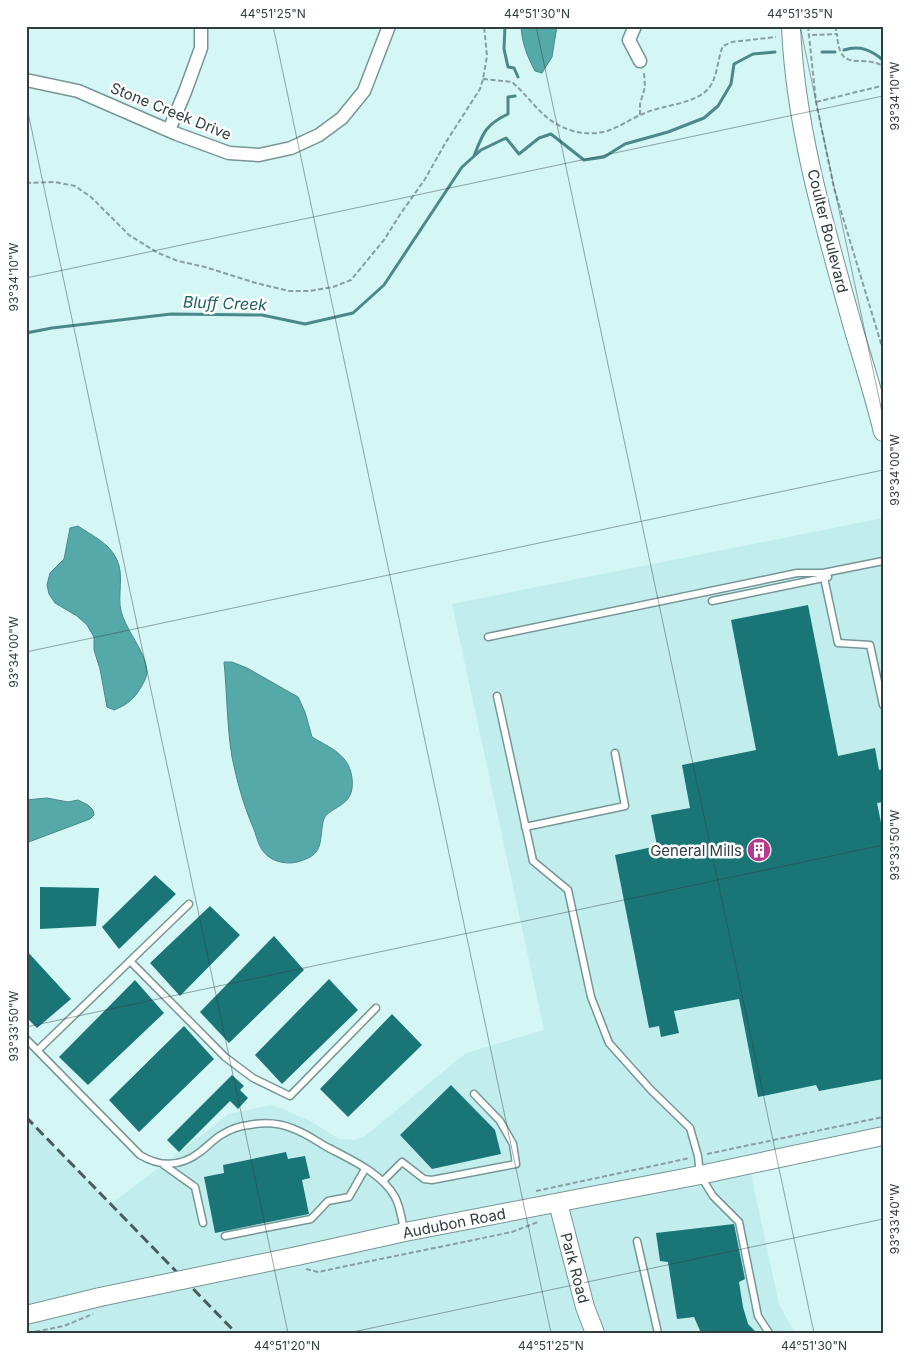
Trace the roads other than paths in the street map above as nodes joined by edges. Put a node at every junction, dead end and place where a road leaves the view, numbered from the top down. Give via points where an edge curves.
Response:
1 (202, 26) edge
2 (390, 26) edge
3 (635, 26) edge
4 (791, 26) edge
5 (640, 61) road end
6 (26, 80) edge
7 (169, 130) junction
8 (883, 432) edge
9 (883, 561) edge
10 (883, 566) edge
11 (824, 575) junction
12 (712, 601) dead end
13 (488, 637) dead end
14 (497, 696) dead end
15 (883, 705) edge
16 (615, 753) dead end
17 (525, 827) junction
18 (189, 904) dead end
19 (130, 961) junction
20 (376, 1008) dead end
21 (26, 1039) edge
22 (38, 1050) junction
23 (474, 1094) dead end
24 (883, 1136) edge
25 (163, 1164) junction
26 (365, 1169) junction
27 (700, 1175) junction
28 (382, 1181) junction
29 (558, 1203) junction
30 (203, 1223) dead end
31 (405, 1232) junction
32 (225, 1236) dead end
33 (637, 1242) dead end
34 (26, 1315) edge
35 (596, 1333) edge
36 (658, 1333) edge
37 (769, 1333) edge

1 - 7 street via 201,48
2 - 7 street, Stone Creek Drive via 364,91 342,118 319,135 291,148 259,154 229,153
3 - 5 street via 629,40
4 - 8 street, Coulter Boulevard via 800,114 827,236
6 - 7 street, Stone Creek Drive via 78,91
9 - 11 lane
10 - 11 lane
11 - 12 lane
11 - 13 lane via 796,573
11 - 15 lane via 838,643 870,645
14 - 17 lane
16 - 17 lane via 625,806
17 - 27 lane via 533,861 568,890 591,997 610,1043 690,1128
18 - 19 lane
19 - 20 lane via 225,1057 253,1078 290,1096
19 - 22 lane
21 - 22 lane
22 - 25 lane via 140,1156
23 - 28 lane via 500,1121 513,1144 516,1164 432,1180 424,1179 402,1162
24 - 27 street, Audubon Road
25 - 26 lane via 186,1161 233,1129 264,1123 296,1129
25 - 30 lane via 195,1187
26 - 28 lane
26 - 32 lane via 349,1197 328,1201 311,1219
27 - 29 street, Audubon Road
27 - 37 lane via 713,1196 739,1222 758,1316
28 - 31 lane via 396,1198
29 - 31 street, Audubon Road
29 - 35 street, Park Road via 585,1307
31 - 34 street, Audubon Road, bridge
33 - 36 lane

